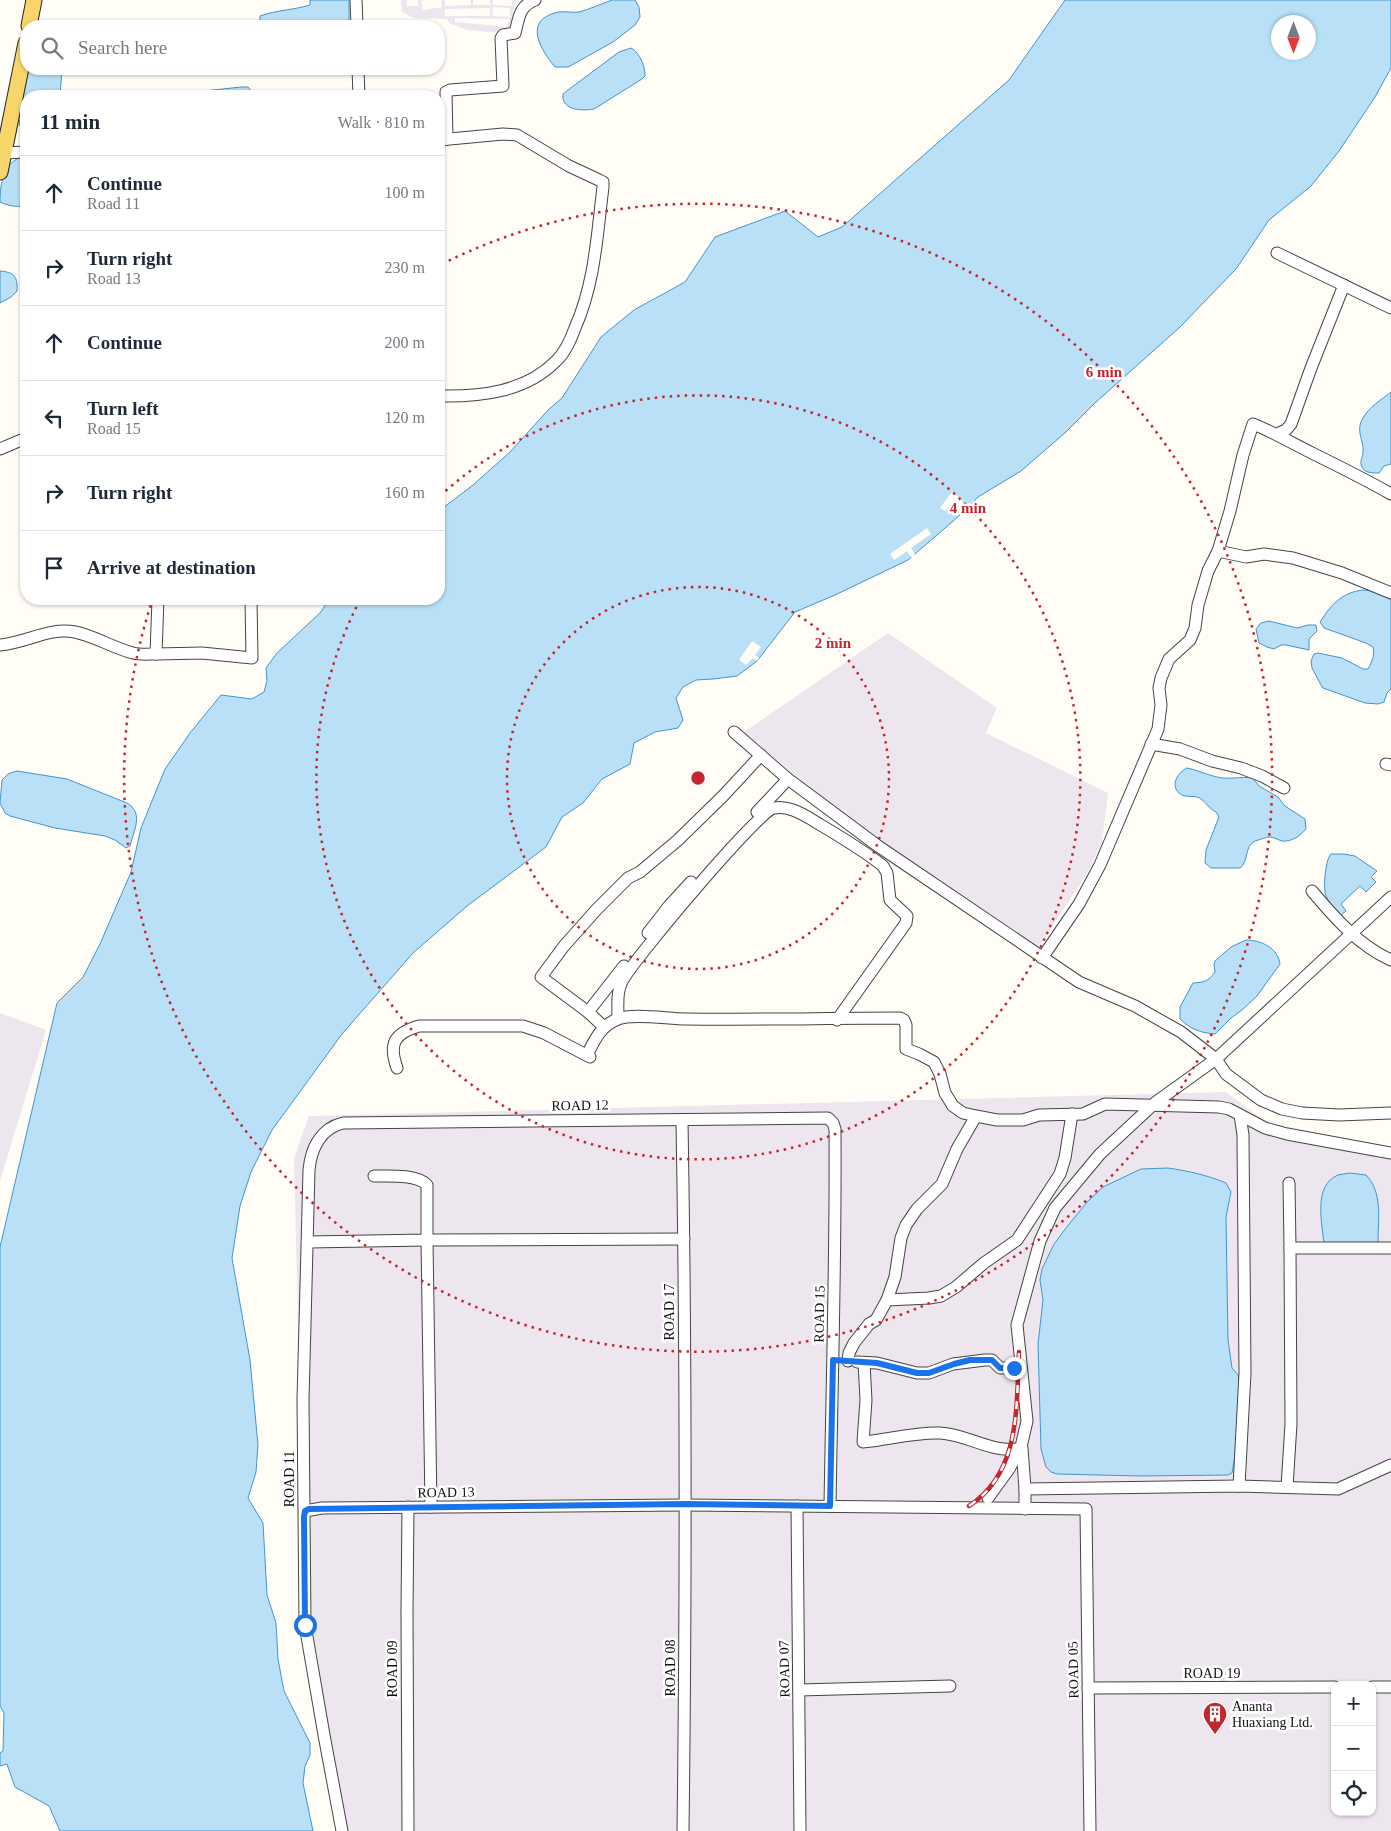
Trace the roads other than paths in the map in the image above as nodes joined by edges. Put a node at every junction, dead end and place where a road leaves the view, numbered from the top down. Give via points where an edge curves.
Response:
1 (34, 0) edge
2 (356, 0) edge
3 (535, 0) edge
4 (30, 20) edge
5 (357, 20) edge
6 (20, 73) edge
7 (358, 75) edge
8 (359, 90) edge
9 (445, 108) edge
10 (445, 139) edge
11 (20, 152) edge
12 (4, 153) junction
13 (0, 172) edge
14 (1277, 253) dead end
15 (1344, 285) junction
16 (1391, 308) edge
17 (445, 396) edge
18 (1277, 434) junction
19 (20, 441) edge
20 (0, 449) edge
21 (1391, 494) edge
22 (1218, 551) junction
23 (1391, 593) edge
24 (158, 605) edge
25 (251, 605) edge
26 (0, 645) edge
27 (156, 654) junction
28 (734, 732) dead end
29 (1151, 744) junction
30 (761, 755) junction
31 (788, 778) junction
32 (1284, 788) dead end
33 (1312, 891) dead end
34 (1391, 897) edge
35 (1352, 933) junction
36 (1042, 958) junction
37 (1391, 960) edge
38 (588, 1012) junction
39 (618, 1018) junction
40 (837, 1020) junction
41 (604, 1027) junction
42 (1216, 1059) junction
43 (396, 1068) dead end
44 (1153, 1104) junction
45 (1391, 1113) edge
46 (1072, 1114) junction
47 (1240, 1115) junction
48 (976, 1116) junction
49 (682, 1120) junction
50 (833, 1123) joint
51 (327, 1129) joint
52 (1391, 1153) edge
53 (374, 1176) dead end
54 (1289, 1183) dead end
55 (684, 1239) junction
56 (427, 1240) junction
57 (308, 1242) junction
58 (1290, 1248) junction
59 (1391, 1248) edge
60 (887, 1300) junction
61 (833, 1360) junction
62 (848, 1361) junction
63 (864, 1362) junction
64 (1014, 1368) dead end
65 (1391, 1464) edge
66 (1239, 1486) junction
67 (1287, 1487) junction
68 (1024, 1490) junction
69 (988, 1498) dead end
70 (685, 1504) junction
71 (797, 1506) junction
72 (830, 1506) junction
73 (408, 1507) junction
74 (431, 1507) junction
75 (1025, 1509) junction
76 (1086, 1509) joint
77 (305, 1511) junction
78 (950, 1686) dead end
79 (1331, 1687) edge
80 (1376, 1687) edge
81 (1391, 1687) edge
82 (1088, 1688) junction
83 (799, 1690) junction
84 (342, 1831) edge
85 (408, 1831) edge
86 (683, 1831) edge
87 (800, 1831) edge
88 (1090, 1831) edge

1 - 4 main road
2 - 5 street
3 - 9 street via 522,10 515,33 500,38 503,86 450,90 446,92
6 - 12 main road
7 - 8 street
10 - 17 street via 517,135 603,182 603,187 591,280 581,315 558,360 543,372 510,388 473,395
11 - 12 street
12 - 13 main road
14 - 15 street
15 - 16 street
15 - 18 street via 1291,424
18 - 21 street
18 - 22 street via 1253,424
19 - 20 street
22 - 23 street via 1246,557 1264,554 1293,558
22 - 29 street via 1208,571 1198,606 1196,628 1190,640 1169,659 1161,678 1160,719
24 - 27 street
25 - 27 street via 252,658 202,653
26 - 27 street via 30,640 41,634 74,632 135,654
28 - 30 street
29 - 32 street via 1180,749 1241,768
29 - 36 street via 1100,865 1079,904
30 - 31 street
30 - 38 street via 678,840 628,878 604,902 541,977
31 - 36 street via 878,846
31 - 38 street via 669,906
33 - 35 street
34 - 35 street
35 - 37 street
35 - 42 street
36 - 42 street via 1079,982 1181,1032
38 - 41 street
39 - 40 street
39 - 40 street via 619,988 623,978 761,816 771,808 781,808 800,813 883,866 887,873 890,900 907,916 906,923
39 - 41 street
40 - 48 street via 904,1020 906,1050 934,1062 952,1106
41 - 43 street via 589,1056 523,1026 419,1026 406,1030 393,1044
42 - 44 street
42 - 45 street via 1226,1074 1241,1087 1282,1109 1320,1114
44 - 46 street via 1105,1104 1090,1112
44 - 47 street via 1229,1108
44 - 69 street via 1100,1154 1064,1196 1040,1241 1018,1325 1027,1421 1021,1447 1010,1470
46 - 48 street via 1014,1120
46 - 60 street via 1060,1174 1017,1240 949,1292 930,1298
47 - 52 street via 1265,1128 1287,1134
47 - 66 street via 1243,1140 1245,1373
48 - 60 street via 942,1184 906,1225
49 - 50 street, ROAD 12 via 828,1118
49 - 51 street, ROAD 12 via 343,1123
49 - 55 street, ROAD 17
50 - 61 street, ROAD 15 via 836,1248
51 - 57 street, ROAD 11 via 310,1158
53 - 56 street via 408,1177 426,1185
54 - 58 street
55 - 56 street
55 - 70 street, ROAD 17
56 - 57 street
56 - 74 street
57 - 77 street, ROAD 11 via 304,1342
58 - 59 street
58 - 67 street via 1291,1424
60 - 62 street via 876,1320 854,1343
61 - 62 street
61 - 72 street, ROAD 15
62 - 63 street
63 - 64 street via 917,1373 929,1373 970,1360 992,1360 1000,1368
63 - 68 street via 863,1442 910,1434 942,1433 1010,1451 1022,1448
65 - 67 street via 1338,1489
66 - 67 street
66 - 68 street
68 - 75 street
70 - 71 street, ROAD 13
70 - 74 street, ROAD 13
70 - 86 street, ROAD 08
71 - 72 street, ROAD 13
71 - 83 street, ROAD 07
72 - 75 street, ROAD 13
73 - 74 street, ROAD 13
73 - 77 street, ROAD 13
73 - 85 street, ROAD 09
75 - 76 street, ROAD 13
76 - 82 street, ROAD 05
77 - 84 street, ROAD 11 via 305,1625
78 - 83 street
79 - 82 street, ROAD 19
80 - 81 street
82 - 88 street, ROAD 05
83 - 87 street, ROAD 07

